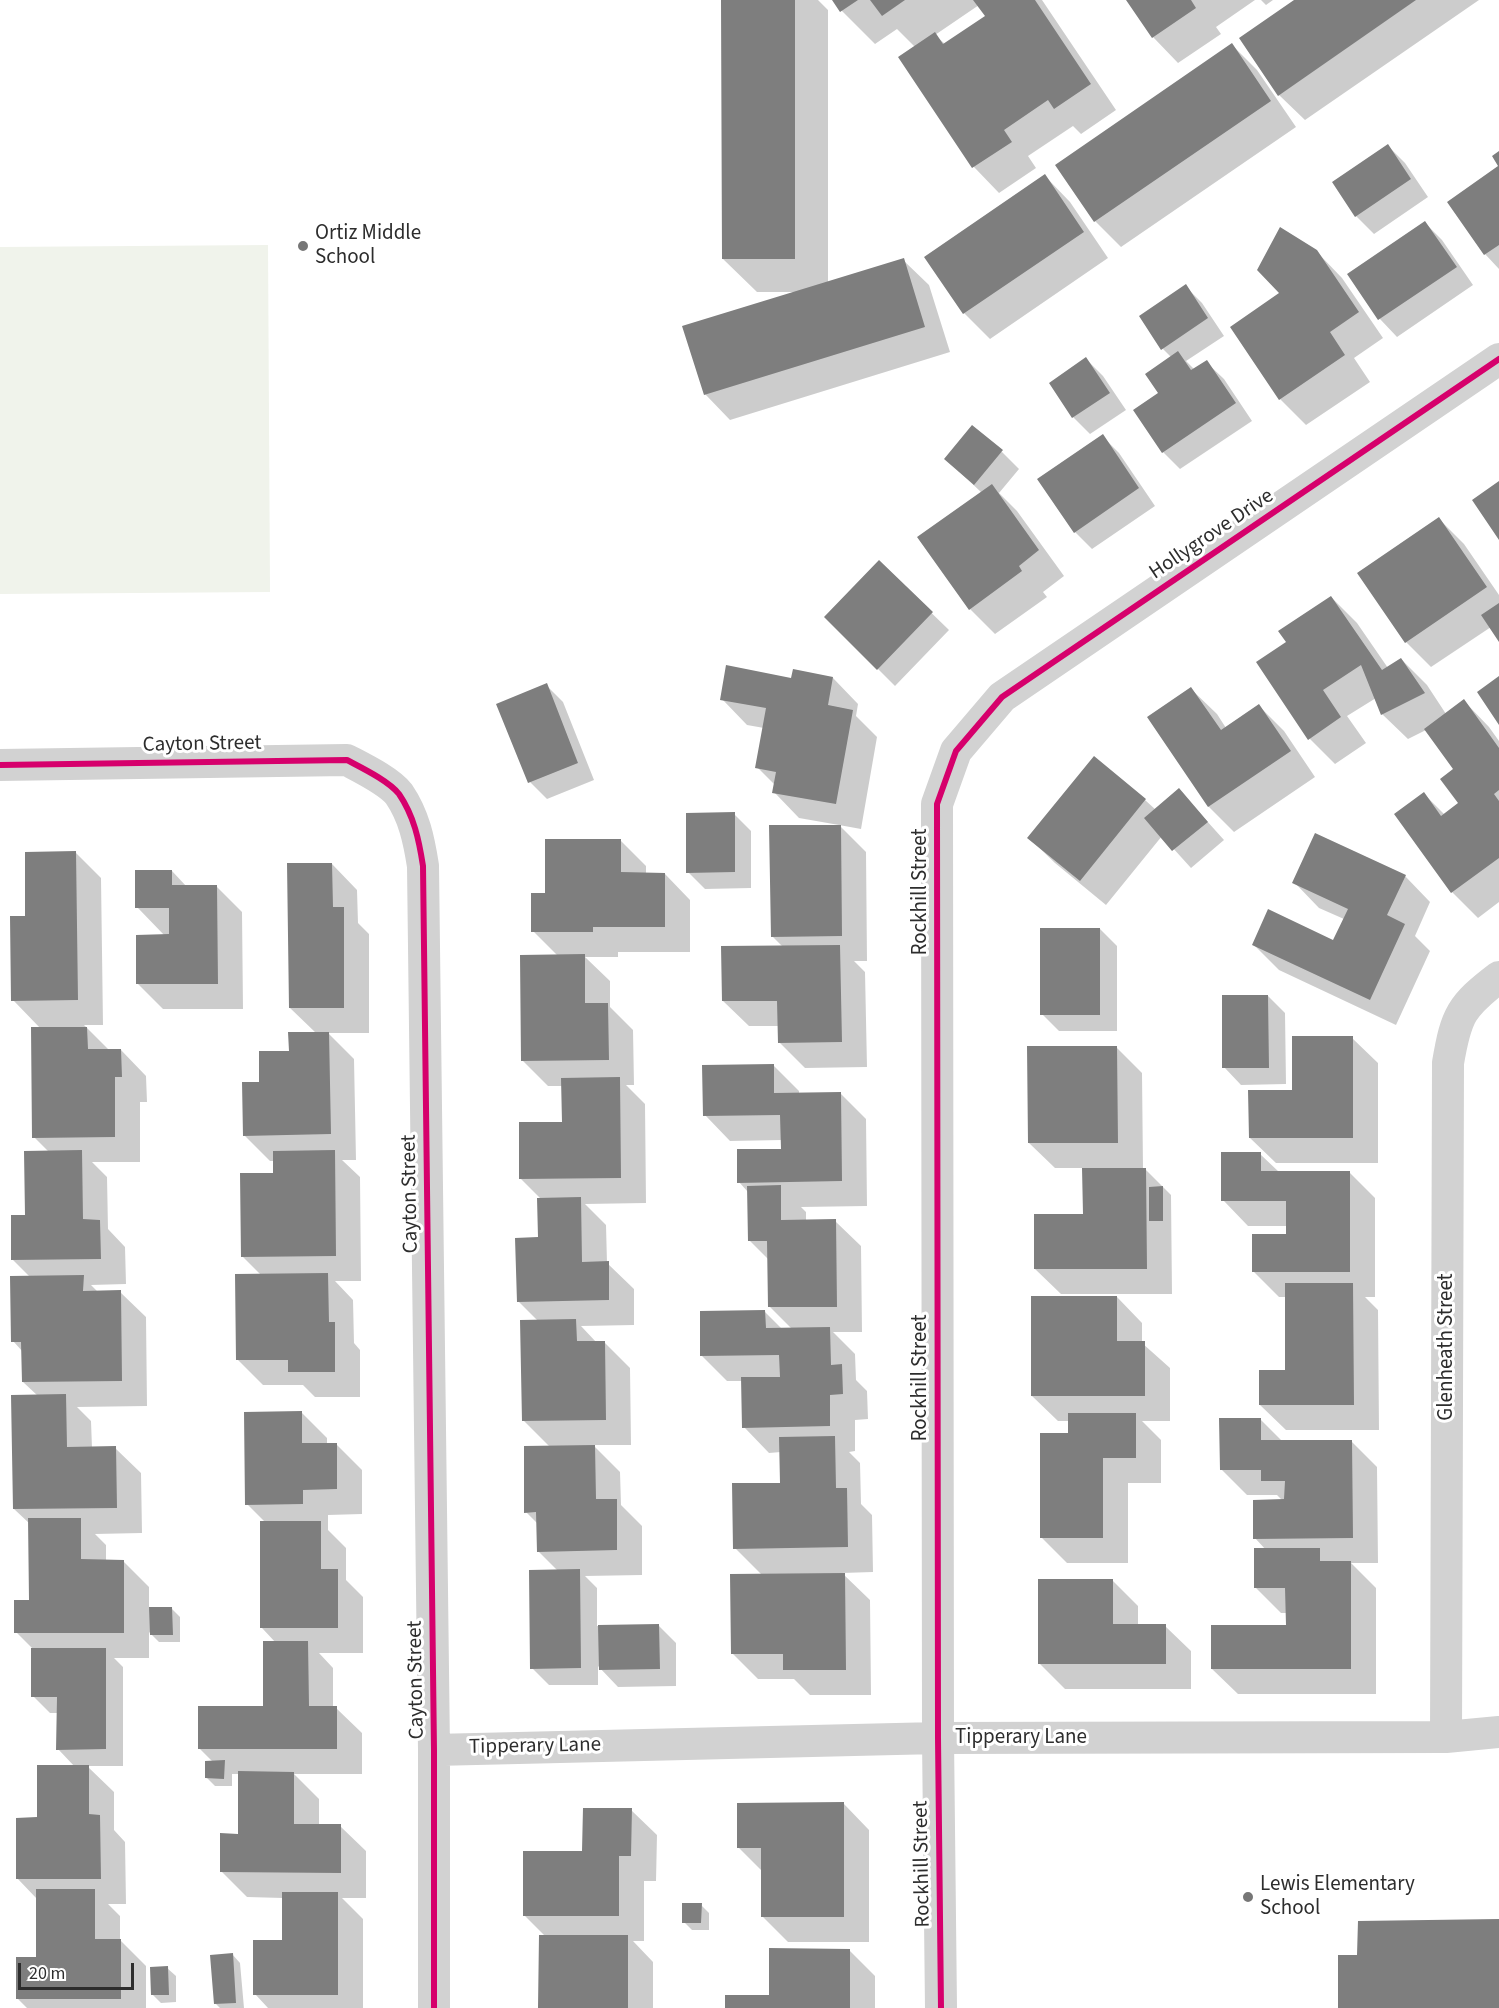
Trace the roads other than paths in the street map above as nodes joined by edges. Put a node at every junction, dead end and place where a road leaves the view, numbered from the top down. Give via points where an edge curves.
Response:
1 (1499, 359) edge
2 (956, 751) joint
3 (0, 765) edge
4 (1499, 977) edge
5 (1499, 1732) edge
6 (1446, 1737) junction
7 (938, 1738) junction
8 (434, 1750) junction
9 (434, 2008) edge
10 (941, 2008) edge

1 - 2 street, Hollygrove Drive via 1002,697
2 - 7 street, Rockhill Street via 937,804
3 - 8 street, Cayton Street via 347,760 398,793 416,828 423,866
4 - 6 street, Glenheath Street via 1465,1008 1454,1027 1448,1063
5 - 6 street, Tipperary Lane
6 - 7 street, Tipperary Lane
7 - 8 street, Tipperary Lane
7 - 10 street, Rockhill Street
8 - 9 street, Cayton Street

